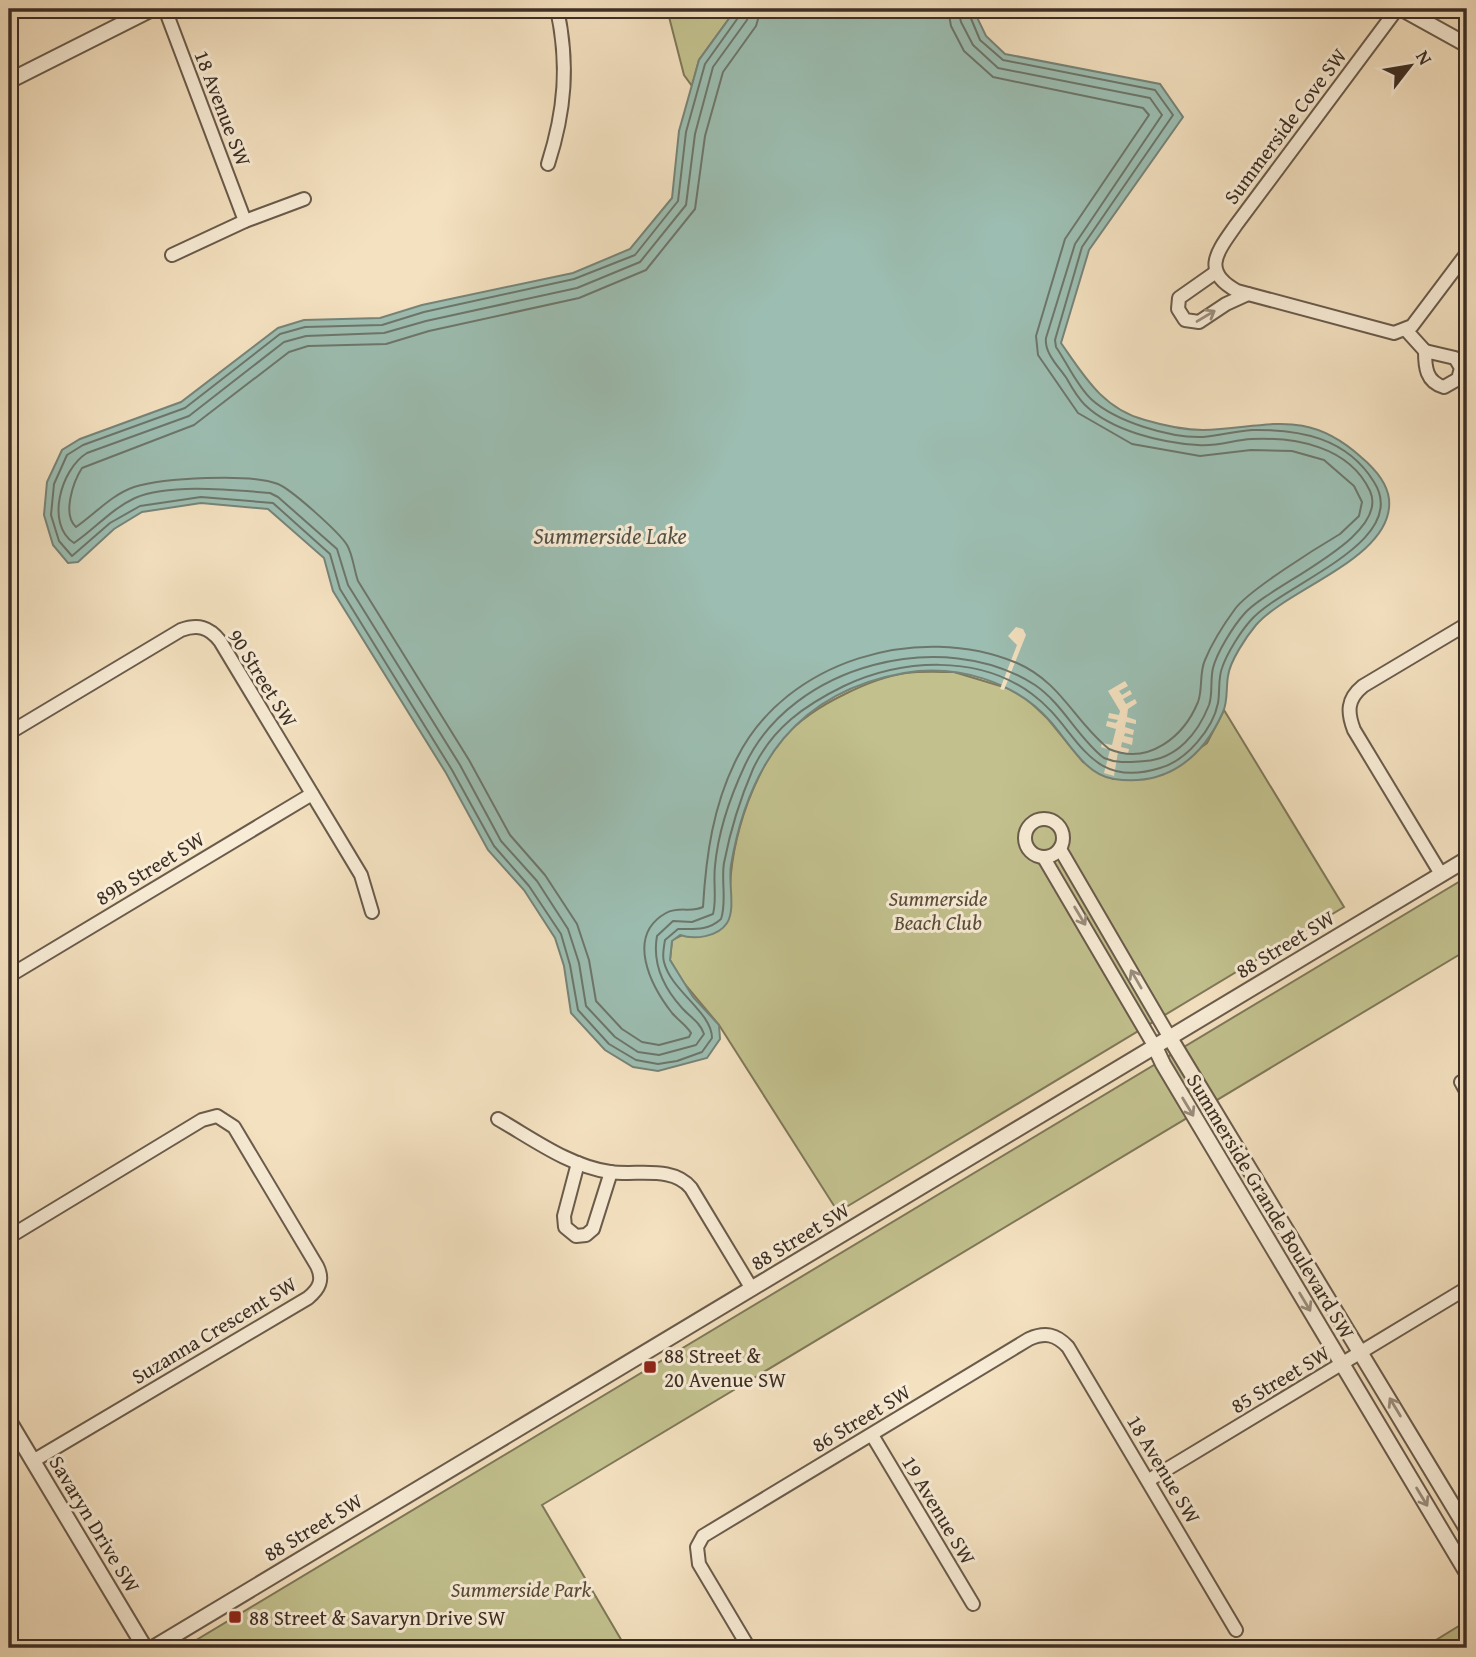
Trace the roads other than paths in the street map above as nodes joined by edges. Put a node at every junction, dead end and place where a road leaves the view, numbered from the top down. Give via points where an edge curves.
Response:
1 (152, 9) edge
2 (165, 9) edge
3 (557, 9) edge
4 (1400, 9) edge
5 (1420, 13) edge
6 (1467, 45) edge
7 (9, 81) edge
8 (548, 164) dead end
9 (304, 199) dead end
10 (245, 221) junction
11 (1467, 253) edge
12 (173, 255) dead end
13 (1216, 272) junction
14 (1248, 294) junction
15 (1406, 330) junction
16 (1425, 351) dead end
17 (1467, 624) edge
18 (9, 733) edge
19 (312, 794) junction
20 (1060, 849) junction
21 (1044, 858) junction
22 (1467, 859) edge
23 (1441, 874) junction
24 (372, 912) dead end
25 (9, 976) edge
26 (1170, 1038) junction
27 (1155, 1047) junction
28 (498, 1119) dead end
29 (578, 1163) junction
30 (611, 1172) junction
31 (9, 1237) edge
32 (1467, 1288) edge
33 (752, 1289) junction
34 (1052, 1335) joint
35 (1362, 1352) junction
36 (1342, 1364) junction
37 (9, 1420) edge
38 (872, 1435) junction
39 (33, 1461) junction
40 (1149, 1480) junction
41 (1467, 1529) edge
42 (1467, 1573) edge
43 (974, 1604) dead end
44 (1236, 1630) dead end
45 (145, 1648) edge
46 (153, 1648) edge
47 (749, 1648) edge

1 - 7 street
2 - 10 street, 18 Avenue SW
3 - 8 street via 565,57 565,98
4 - 5 street
4 - 13 street, Summerside Cove SW via 1236,225 1215,259
5 - 6 street
9 - 10 street
10 - 12 street
11 - 15 street
13 - 14 street via 1227,286
13 -> 14 street via 1179,298 1178,309 1185,320 1199,322
14 - 15 street via 1384,332
15 - 16 street
17 - 23 street via 1363,686 1349,706 1353,730
18 - 19 street, 90 Street SW via 181,630 203,627 220,641
19 - 24 street, 90 Street SW via 360,875
19 - 25 street, 89B Street SW
20 - 21 street
20 - 21 street, Summerside Grande Boulevard SW via 1063,837 1058,826 1047,819 1034,821 1026,831 1025,843 1032,854
26 -> 20 street, Summerside Grande Boulevard SW
21 -> 27 street, Summerside Grande Boulevard SW
22 - 23 street, 88 Street SW
23 - 26 street, 88 Street SW
26 - 27 street, 88 Street SW
26 - 35 street, Summerside Grande Boulevard SW
27 - 33 street, 88 Street SW
27 -> 36 street, Summerside Grande Boulevard SW
28 - 29 street
29 - 30 street
29 - 30 street via 564,1216 565,1227 576,1236 586,1236 593,1229
30 - 33 street via 666,1174 686,1181
31 - 39 street, Suzanna Crescent SW via 217,1115 234,1126 321,1278 308,1298
32 - 35 street, 85 Street SW
33 - 46 street, 88 Street SW
34 - 38 street, 86 Street SW via 1029,1339
34 - 40 street, 18 Avenue SW via 1068,1347
35 - 36 street, 85 Street SW
41 -> 35 street, Summerside Grande Boulevard SW
36 - 40 street, 85 Street SW
36 -> 42 street, Summerside Grande Boulevard SW
37 - 39 street, Savaryn Drive SW
38 - 43 street, 19 Avenue SW
38 - 47 street, 86 Street SW via 708,1532 697,1547 699,1564
39 - 45 street, Savaryn Drive SW
40 - 44 street, 18 Avenue SW

